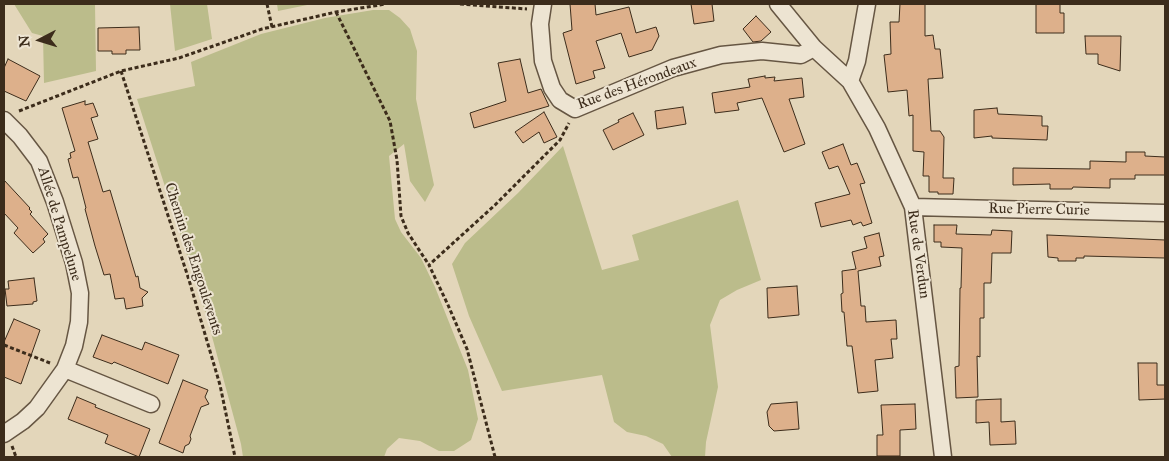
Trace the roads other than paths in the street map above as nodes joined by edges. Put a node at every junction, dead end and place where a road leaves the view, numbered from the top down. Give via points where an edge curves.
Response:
1 (778, 4) edge
2 (866, 4) edge
3 (543, 7) edge
4 (814, 48) junction
5 (850, 81) junction
6 (8, 117) edge
7 (913, 207) junction
8 (1165, 212) edge
9 (65, 369) junction
10 (151, 404) dead end
11 (4, 434) edge
12 (943, 457) edge

1 - 4 street, Rue de Verdun
2 - 5 street via 857,61
3 - 4 street, Rue des Hérondeaux via 540,24 543,61 552,88 560,100 574,110 673,68 721,55 762,51 801,55
4 - 5 street, Rue de Verdun
5 - 7 street, Rue de Verdun via 877,128
6 - 9 street, Allée de Pampelune via 39,161 74,263 80,293 79,322
7 - 8 street, Rue Pierre Curie
7 - 12 street, Rue de Verdun
9 - 10 street
9 - 11 street, Allée de Pampelune via 37,408

